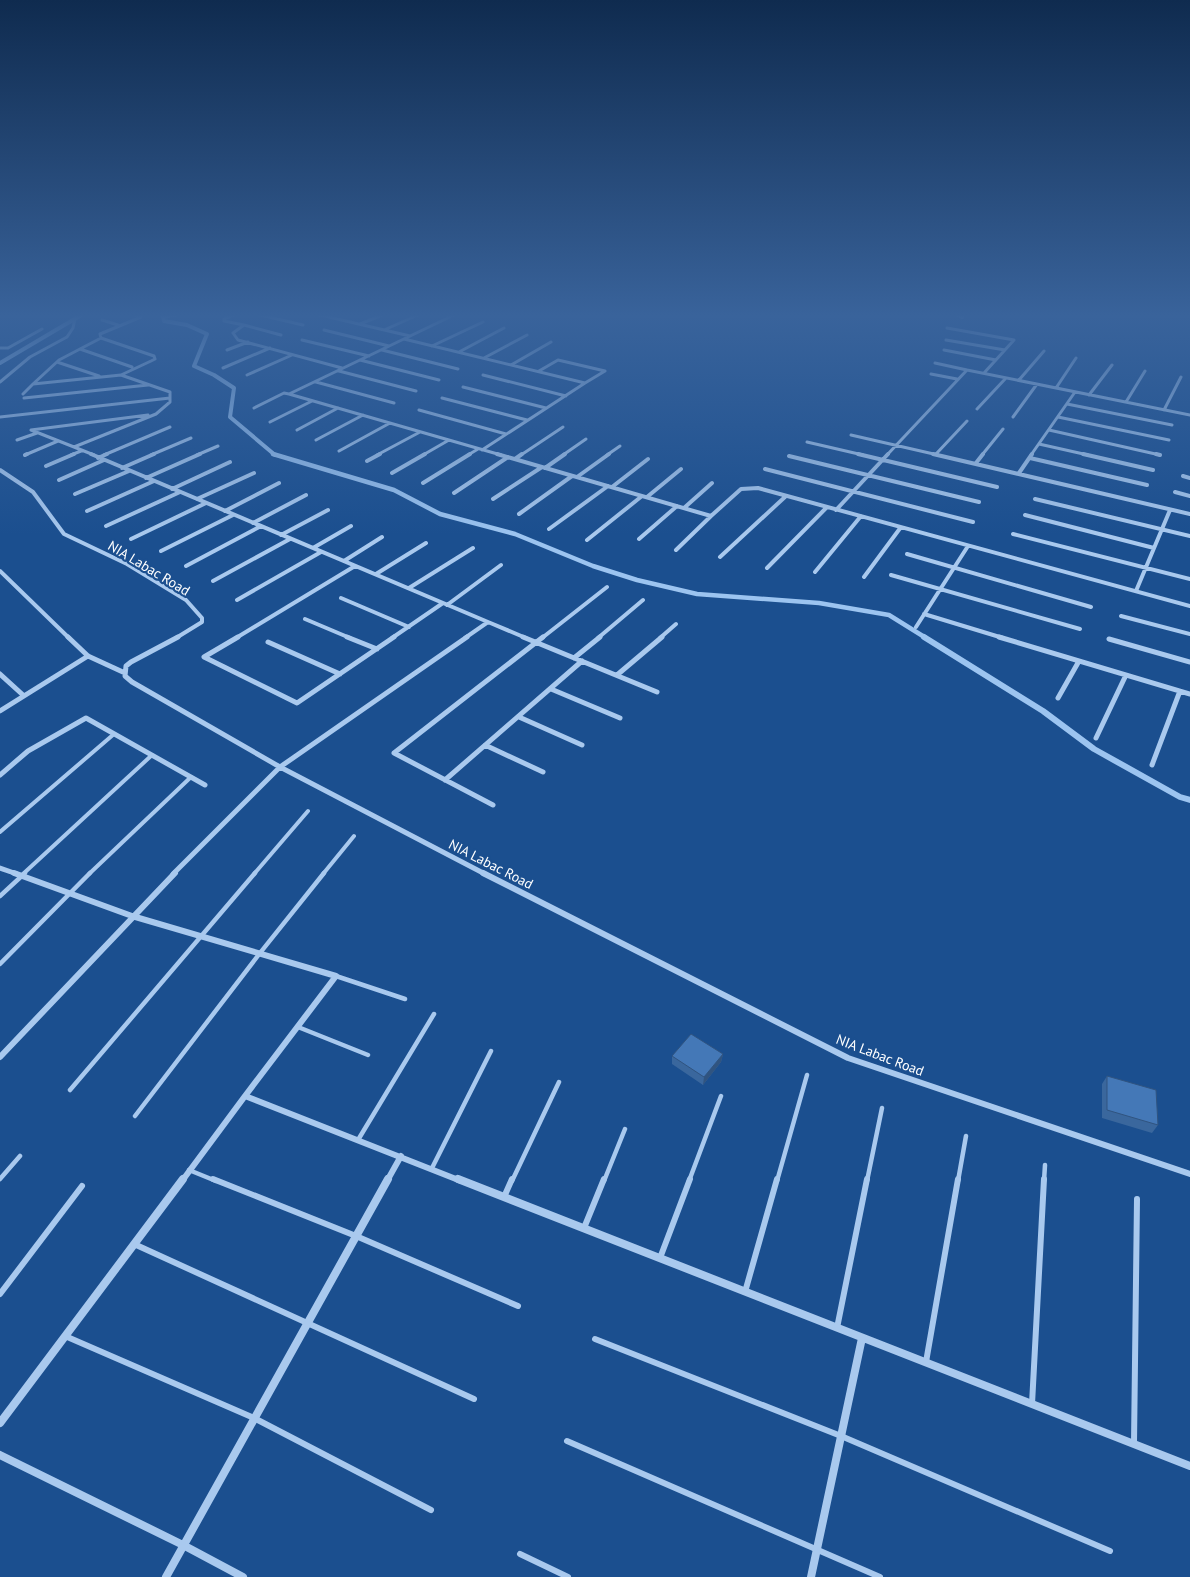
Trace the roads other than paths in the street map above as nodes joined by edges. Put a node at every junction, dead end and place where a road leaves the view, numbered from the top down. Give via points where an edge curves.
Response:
1 (29, 388) edge
2 (124, 388) edge
3 (157, 388) edge
4 (303, 388) edge
5 (336, 388) edge
6 (400, 388) edge
7 (465, 388) edge
8 (531, 388) edge
9 (579, 388) edge
10 (949, 388) edge
11 (997, 388) edge
12 (1034, 388) edge
13 (1056, 388) edge
14 (1094, 388) edge
15 (1135, 388) edge
16 (1176, 388) edge
17 (416, 392) dead end
18 (1076, 392) junction
19 (23, 394) dead end
20 (289, 394) junction
21 (1089, 394) junction
22 (566, 396) junction
23 (24, 398) dead end
24 (170, 398) junction
25 (442, 398) dead end
26 (312, 401) junction
27 (1126, 402) junction
28 (394, 403) dead end
29 (1067, 404) junction
30 (254, 408) dead end
31 (338, 408) junction
32 (546, 408) junction
33 (977, 409) dead end
34 (419, 410) dead end
35 (1164, 410) junction
36 (156, 414) junction
37 (363, 415) junction
38 (1190, 415) edge
39 (0, 417) edge
40 (1014, 417) dead end
41 (1058, 417) junction
42 (527, 420) junction
43 (968, 421) dead end
44 (270, 422) dead end
45 (390, 423) junction
46 (1172, 425) dead end
47 (170, 427) dead end
48 (563, 427) dead end
49 (1003, 429) dead end
50 (297, 430) dead end
51 (1049, 430) junction
52 (37, 432) junction
53 (420, 432) junction
54 (506, 434) junction
55 (851, 435) dead end
56 (191, 438) dead end
57 (586, 439) dead end
58 (17, 440) dead end
59 (316, 440) dead end
60 (449, 440) junction
61 (1168, 440) dead end
62 (58, 441) junction
63 (806, 442) dead end
64 (1039, 444) junction
65 (897, 445) junction
66 (218, 446) dead end
67 (620, 446) dead end
68 (74, 447) junction
69 (480, 449) junction
70 (81, 450) junction
71 (339, 451) dead end
72 (936, 454) junction
73 (25, 455) dead end
74 (1160, 455) dead end
75 (789, 456) dead end
76 (508, 457) junction
77 (98, 458) junction
78 (1030, 458) junction
79 (515, 459) junction
80 (648, 459) dead end
81 (104, 460) junction
82 (882, 460) junction
83 (367, 461) dead end
84 (230, 462) dead end
85 (976, 463) junction
86 (46, 466) dead end
87 (122, 468) junction
88 (544, 468) junction
89 (681, 469) dead end
90 (765, 469) dead end
91 (0, 470) edge
92 (1153, 470) dead end
93 (129, 471) junction
94 (254, 472) dead end
95 (392, 473) dead end
96 (1019, 473) junction
97 (869, 475) junction
98 (574, 476) junction
99 (1182, 476) dead end
100 (146, 478) junction
101 (1190, 478) edge
102 (59, 480) dead end
103 (154, 481) junction
104 (423, 482) dead end
105 (279, 484) dead end
106 (712, 484) dead end
107 (1147, 485) dead end
108 (610, 487) junction
109 (997, 487) dead end
110 (172, 489) junction
111 (854, 491) junction
112 (180, 492) junction
113 (1175, 492) dead end
114 (454, 493) dead end
115 (75, 494) dead end
116 (306, 495) dead end
117 (642, 496) junction
118 (786, 496) junction
119 (1190, 496) edge
120 (647, 498) junction
121 (493, 499) dead end
122 (1036, 499) dead end
123 (197, 500) junction
124 (979, 502) dead end
125 (206, 503) junction
126 (677, 506) junction
127 (827, 507) junction
128 (684, 508) junction
129 (328, 510) dead end
130 (836, 510) junction
131 (1170, 510) junction
132 (87, 511) dead end
133 (226, 511) junction
134 (518, 514) dead end
135 (1190, 514) edge
136 (233, 515) junction
137 (1024, 515) dead end
138 (711, 516) junction
139 (861, 516) junction
140 (973, 522) dead end
141 (253, 523) junction
142 (106, 526) dead end
143 (261, 526) junction
144 (351, 526) dead end
145 (902, 527) junction
146 (549, 529) dead end
147 (1162, 529) junction
148 (1013, 534) dead end
149 (281, 535) junction
150 (1190, 536) edge
151 (382, 537) dead end
152 (131, 539) dead end
153 (290, 539) junction
154 (639, 539) dead end
155 (587, 540) dead end
156 (426, 543) dead end
157 (968, 546) junction
158 (313, 548) junction
159 (473, 548) dead end
160 (1154, 548) junction
161 (676, 550) dead end
162 (161, 551) dead end
163 (321, 552) junction
164 (907, 554) dead end
165 (720, 557) dead end
166 (344, 562) junction
167 (501, 565) dead end
168 (186, 566) dead end
169 (355, 566) junction
170 (954, 567) junction
171 (1146, 567) junction
172 (767, 568) dead end
173 (0, 571) edge
174 (815, 572) dead end
175 (376, 574) junction
176 (891, 575) dead end
177 (864, 577) dead end
178 (1190, 579) edge
179 (213, 581) dead end
180 (607, 587) dead end
181 (409, 588) junction
182 (940, 588) junction
183 (1136, 591) junction
184 (341, 598) dead end
185 (236, 600) dead end
186 (643, 600) dead end
187 (445, 604) junction
188 (1190, 606) edge
189 (1091, 607) dead end
190 (924, 614) junction
191 (1121, 616) dead end
192 (305, 619) dead end
193 (488, 622) junction
194 (676, 624) dead end
195 (408, 627) junction
196 (916, 627) dead end
197 (1080, 629) dead end
198 (1190, 634) edge
199 (1109, 639) dead end
200 (268, 642) dead end
201 (538, 642) junction
202 (376, 649) junction
203 (88, 656) junction
204 (574, 658) junction
205 (582, 661) junction
206 (1079, 661) junction
207 (1190, 662) edge
208 (125, 673) junction
209 (0, 674) edge
210 (340, 674) junction
211 (617, 675) junction
212 (1126, 675) junction
213 (551, 689) junction
214 (1180, 691) junction
215 (657, 692) dead end
216 (1190, 694) edge
217 (23, 695) junction
218 (1058, 698) dead end
219 (0, 711) edge
220 (519, 717) junction
221 (620, 718) dead end
222 (114, 734) junction
223 (1096, 738) dead end
224 (485, 745) junction
225 (582, 746) dead end
226 (152, 755) junction
227 (1152, 764) dead end
228 (280, 767) junction
229 (543, 772) dead end
230 (0, 774) edge
231 (191, 777) junction
232 (445, 780) junction
233 (205, 785) dead end
234 (494, 805) dead end
235 (308, 812) dead end
236 (0, 832) edge
237 (354, 836) dead end
238 (0, 868) edge
239 (22, 876) junction
240 (69, 893) junction
241 (0, 896) edge
242 (132, 916) junction
243 (202, 936) junction
244 (260, 953) junction
245 (0, 964) edge
246 (336, 976) junction
247 (405, 998) dead end
248 (434, 1014) dead end
249 (298, 1027) junction
250 (491, 1051) dead end
251 (368, 1055) dead end
252 (0, 1057) edge
253 (807, 1075) dead end
254 (559, 1082) dead end
255 (70, 1090) dead end
256 (245, 1096) junction
257 (721, 1096) dead end
258 (882, 1108) dead end
259 (135, 1116) dead end
260 (625, 1129) dead end
261 (966, 1136) dead end
262 (358, 1140) junction
263 (20, 1156) dead end
264 (401, 1156) junction
265 (1045, 1165) dead end
266 (432, 1168) junction
267 (189, 1170) junction
268 (1190, 1174) edge
269 (0, 1179) edge
270 (82, 1186) dead end
271 (504, 1197) junction
272 (1136, 1200) dead end
273 (584, 1228) junction
274 (356, 1236) junction
275 (134, 1244) junction
276 (660, 1258) junction
277 (745, 1292) junction
278 (0, 1294) edge
279 (518, 1306) dead end
280 (308, 1322) junction
281 (837, 1328) junction
282 (65, 1336) junction
283 (862, 1338) junction
284 (594, 1339) dead end
285 (926, 1362) junction
286 (474, 1399) dead end
287 (1032, 1404) junction
288 (254, 1418) junction
289 (0, 1423) edge
290 (841, 1436) junction
291 (567, 1440) dead end
292 (1134, 1444) junction
293 (0, 1455) edge
294 (1190, 1466) edge
295 (431, 1510) dead end
296 (183, 1545) junction
297 (817, 1548) junction
298 (1110, 1551) dead end
299 (520, 1554) dead end
300 (166, 1577) edge
301 (243, 1577) edge
302 (568, 1577) edge
303 (811, 1577) edge
304 (880, 1577) edge

1 - 19 street
2 - 23 street
3 - 24 street via 170,392
4 - 20 street
5 - 28 street
6 - 17 street
7 - 32 street
8 - 22 street
9 - 22 street
10 - 65 street
11 - 33 street
12 - 40 street
13 - 18 street
14 - 21 street
15 - 27 street
16 - 35 street
18 - 21 street
18 - 29 street
20 - 26 street
20 - 30 street via 284,393
21 - 27 street
22 - 32 street
24 - 36 street via 170,402
24 - 39 street
25 - 42 street
26 - 31 street
26 - 44 street
27 - 35 street
29 - 41 street
29 - 46 street
31 - 37 street
31 - 50 street
32 - 42 street
34 - 54 street
35 - 38 street
36 - 52 street via 31,430
36 - 68 street
37 - 45 street
37 - 59 street
41 - 51 street
41 - 61 street
42 - 54 street
43 - 72 street
45 - 53 street
45 - 71 street
47 - 77 street
48 - 79 street
49 - 85 street
51 - 64 street
51 - 74 street
52 - 58 street
52 - 62 street
53 - 60 street
53 - 83 street
54 - 69 street
55 - 65 street
56 - 87 street
57 - 88 street
60 - 69 street
60 - 95 street
62 - 68 street
62 - 73 street
63 - 82 street
64 - 78 street
64 - 92 street
65 - 72 street
65 - 82 street
66 - 100 street
67 - 98 street
68 - 70 street
69 - 76 street
69 - 104 street
70 - 77 street
70 - 86 street
72 - 85 street
75 - 97 street
76 - 79 street
76 - 114 street
77 - 81 street
78 - 96 street
78 - 107 street
79 - 88 street
80 - 108 street
81 - 87 street
81 - 102 street
82 - 97 street
82 - 109 street
84 - 110 street
85 - 96 street
87 - 93 street
88 - 98 street
88 - 121 street
89 - 120 street
90 - 111 street
91 - 208 street, NIA Labac Road via 33,492 64,534 127,564 186,600 202,618 196,627 131,662
93 - 100 street
93 - 115 street
94 - 123 street
96 - 131 street
97 - 111 street
97 - 124 street
98 - 108 street
98 - 134 street
99 - 101 street
100 - 103 street
103 - 110 street
103 - 132 street
105 - 133 street
106 - 128 street
108 - 117 street
108 - 146 street
110 - 112 street
111 - 130 street
111 - 140 street
112 - 123 street
112 - 142 street
113 - 119 street
116 - 141 street
117 - 120 street
117 - 155 street
118 - 127 street
118 - 138 street via 758,488 741,489
118 - 165 street
120 - 126 street
122 - 147 street
123 - 125 street
125 - 133 street
125 - 152 street
126 - 128 street
126 - 154 street
127 - 130 street
127 - 172 street
128 - 138 street
129 - 149 street
130 - 139 street
131 - 135 street
131 - 147 street
133 - 136 street
136 - 141 street
136 - 162 street
137 - 160 street
138 - 161 street
139 - 145 street
139 - 174 street
141 - 143 street
143 - 149 street
143 - 168 street
144 - 158 street
145 - 157 street
145 - 177 street
147 - 150 street
147 - 160 street
148 - 171 street
149 - 153 street
151 - 166 street
153 - 158 street
153 - 179 street
156 - 175 street
157 - 170 street
157 - 183 street
158 - 163 street
159 - 181 street
160 - 171 street
163 - 166 street
163 - 185 street
164 - 170 street
166 - 169 street
167 - 187 street
169 - 175 street
169 - 210 street via 204,657 297,703
170 - 182 street
170 - 189 street
171 - 178 street
171 - 183 street
173 - 203 street
175 - 181 street
176 - 182 street
180 - 201 street
181 - 187 street
182 - 190 street
182 - 197 street
183 - 188 street
184 - 195 street
186 - 204 street
187 - 193 street
187 - 195 street
190 - 196 street
190 - 206 street
191 - 198 street
192 - 202 street
193 - 201 street
193 - 228 street
194 - 211 street
195 - 202 street
199 - 207 street
200 - 210 street
201 - 204 street
201 - 232 street via 394,754
202 - 210 street
203 - 208 street
203 - 217 street
204 - 205 street
205 - 211 street
205 - 213 street
206 - 212 street
206 - 218 street
208 - 228 street, NIA Labac Road via 132,682
209 - 217 street
211 - 215 street
212 - 214 street
212 - 223 street
213 - 220 street
213 - 221 street
214 - 216 street
214 - 227 street
217 - 219 street
220 - 224 street
220 - 225 street
222 - 226 street
222 - 230 street via 86,718 28,751
222 - 236 lane
224 - 229 street
224 - 232 street
226 - 231 street
226 - 239 lane
228 - 242 street
228 - 268 street, NIA Labac Road via 848,1058
231 - 233 street
231 - 240 lane
232 - 234 street
235 - 243 lane
237 - 244 lane
238 - 239 street
239 - 240 street
239 - 241 lane
240 - 242 street
240 - 245 lane
242 - 243 street
242 - 252 street
243 - 244 street
243 - 255 lane
244 - 246 street
244 - 259 lane
246 - 247 lane
246 - 249 street
248 - 262 lane
249 - 251 lane
249 - 256 street
250 - 266 lane
253 - 277 lane
254 - 271 lane
256 - 262 street
256 - 267 street
257 - 276 lane
258 - 281 lane
260 - 273 lane
261 - 285 lane
262 - 264 street
263 - 269 lane
264 - 266 street
264 - 274 street
265 - 287 lane
266 - 271 street
267 - 274 lane
267 - 275 street
270 - 278 lane
271 - 273 street
272 - 292 lane
273 - 276 street
274 - 279 lane
274 - 280 street
275 - 280 lane
275 - 282 street
276 - 277 street
277 - 281 street
280 - 286 lane
280 - 288 street
281 - 283 street
282 - 288 lane
282 - 289 street
283 - 285 street
283 - 290 street
284 - 290 lane
285 - 287 street
287 - 292 street
288 - 295 lane
288 - 296 street
290 - 297 street
290 - 298 lane
291 - 297 lane
292 - 294 street
293 - 296 street
296 - 300 street
296 - 301 street
297 - 303 street
297 - 304 lane
299 - 302 lane

